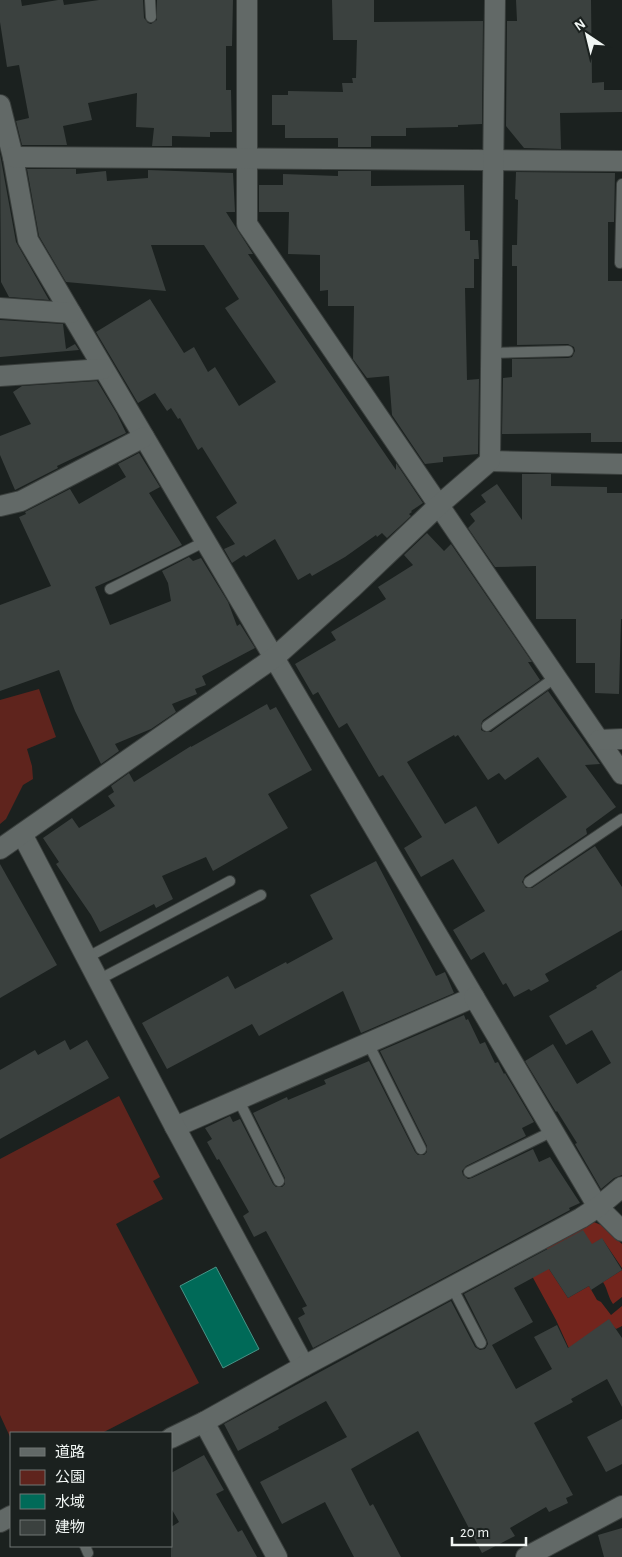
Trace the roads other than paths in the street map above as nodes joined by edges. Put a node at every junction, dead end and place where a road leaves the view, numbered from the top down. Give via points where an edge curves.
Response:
1 (150, 0) edge
2 (247, 0) edge
3 (495, 0) edge
4 (151, 17) dead end
5 (1, 116) edge
6 (13, 157) junction
7 (248, 159) junction
8 (494, 160) junction
9 (622, 161) edge
10 (622, 184) edge
11 (620, 263) dead end
12 (0, 308) edge
13 (71, 313) junction
14 (568, 351) dead end
15 (491, 353) junction
16 (103, 369) junction
17 (0, 376) edge
18 (144, 437) junction
19 (490, 461) junction
20 (622, 464) edge
21 (439, 505) junction
22 (0, 506) edge
23 (206, 541) junction
24 (110, 589) dead end
25 (274, 657) junction
26 (556, 677) junction
27 (488, 726) dead end
28 (622, 739) edge
29 (599, 740) junction
30 (622, 774) edge
31 (622, 820) edge
32 (22, 834) junction
33 (0, 849) edge
34 (230, 881) dead end
35 (529, 882) dead end
36 (261, 895) dead end
37 (86, 958) junction
38 (98, 980) junction
39 (474, 997) junction
40 (368, 1043) junction
41 (238, 1100) junction
42 (175, 1127) junction
43 (553, 1131) junction
44 (421, 1149) dead end
45 (469, 1172) dead end
46 (280, 1181) dead end
47 (622, 1187) edge
48 (598, 1207) junction
49 (622, 1231) edge
50 (452, 1287) junction
51 (482, 1343) dead end
52 (304, 1366) junction
53 (204, 1422) junction
54 (172, 1438) edge
55 (622, 1506) edge
56 (277, 1557) edge
57 (526, 1557) edge

1 - 4 lane
2 - 7 street
3 - 8 street
5 - 6 street
6 - 7 street
6 - 13 street via 28,240
7 - 8 street
7 - 21 street via 247,224
8 - 9 street
8 - 15 street
10 - 11 lane
12 - 13 street
13 - 16 street
14 - 15 lane
15 - 19 street
16 - 17 street
16 - 18 street
18 - 22 street via 21,501
18 - 23 street
19 - 20 street
19 - 21 street
21 - 25 street
21 - 26 street
23 - 24 lane
23 - 25 street
25 - 32 street
25 - 39 street
26 - 27 lane
26 - 29 street
28 - 29 street
29 - 30 street
31 - 35 lane
32 - 33 street
32 - 37 street
34 - 37 lane
36 - 38 lane
37 - 38 street
38 - 42 street
39 - 40 street
39 - 43 street
40 - 41 street
40 - 44 lane
41 - 42 street
41 - 46 lane
42 - 52 street
43 - 45 lane
43 - 48 street
47 - 48 street
48 - 49 street
48 - 50 street
50 - 51 lane
50 - 52 street
52 - 53 street
53 - 54 street
53 - 56 street
55 - 57 street

